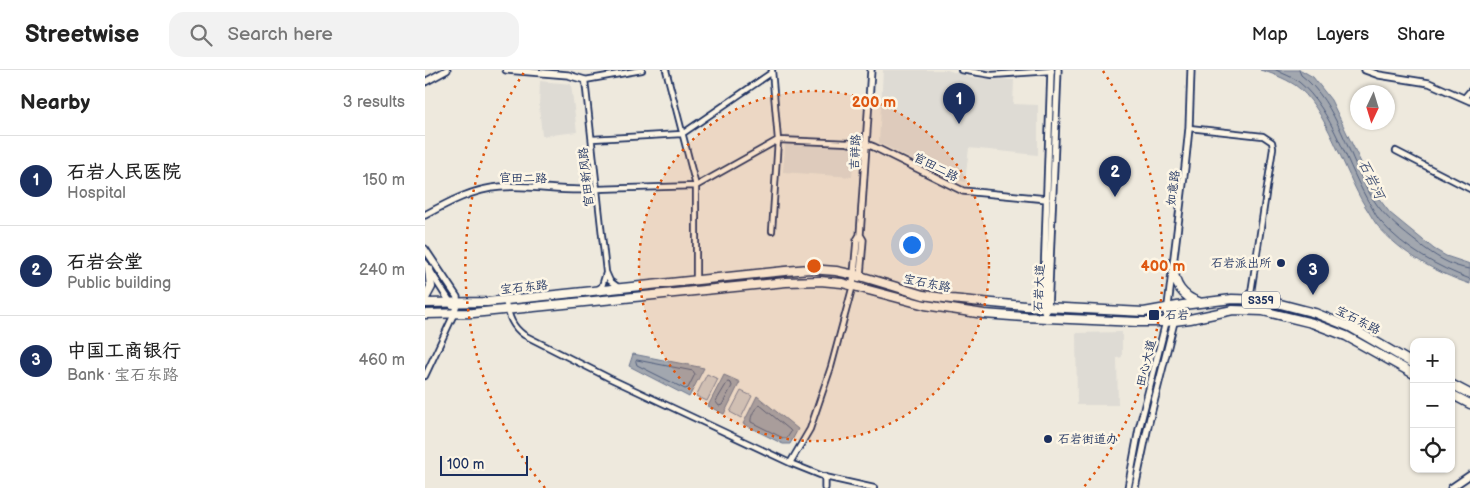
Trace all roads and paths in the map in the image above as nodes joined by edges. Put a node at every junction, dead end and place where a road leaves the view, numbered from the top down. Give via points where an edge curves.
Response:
1 (447, 70) edge
2 (506, 70) edge
3 (510, 70) edge
4 (642, 70) edge
5 (666, 70) edge
6 (871, 70) edge
7 (961, 70) edge
8 (1191, 70) edge
9 (1365, 70) edge
10 (1055, 71) edge
11 (772, 72) edge
12 (585, 80) junction
13 (425, 82) edge
14 (1470, 91) edge
15 (1464, 98) junction
16 (1470, 101) edge
17 (1189, 128) junction
18 (682, 134) junction
19 (592, 139) junction
20 (778, 140) junction
21 (849, 143) joint
22 (866, 144) junction
23 (1396, 151) dead end
24 (696, 186) junction
25 (1470, 189) edge
26 (597, 190) junction
27 (1047, 199) junction
28 (425, 215) edge
29 (772, 231) dead end
30 (425, 249) edge
31 (427, 266) edge
32 (1173, 266) junction
33 (606, 272) junction
34 (857, 275) junction
35 (696, 280) junction
36 (853, 285) junction
37 (623, 288) junction
38 (594, 291) junction
39 (425, 298) edge
40 (1250, 299) junction
41 (505, 300) junction
42 (1204, 302) junction
43 (454, 303) junction
44 (425, 304) edge
45 (1045, 307) junction
46 (1169, 308) junction
47 (507, 310) junction
48 (425, 314) edge
49 (454, 314) junction
50 (1047, 318) junction
51 (1170, 322) junction
52 (1410, 362) edge
53 (1410, 372) edge
54 (425, 376) edge
55 (1455, 386) edge
56 (1469, 393) edge
57 (1455, 396) edge
58 (1470, 404) edge
59 (790, 463) junction
60 (1470, 475) edge
61 (825, 477) junction
62 (825, 488) edge
63 (874, 488) edge
64 (1128, 488) edge
65 (1135, 488) edge
66 (1451, 488) edge

1 - 13 street
2 - 3 street
3 - 12 street via 568,75
4 - 12 street
5 - 18 street
6 - 22 street, 吉祥路
7 - 10 street via 992,75
8 - 17 street, 如意路
9 - 15 street via 1429,84
10 - 27 street, 石岩大道
10 - 45 street, 石岩大道
11 - 18 street
11 - 20 street
12 - 19 street, 官田新风路
14 - 15 street
15 - 16 street
17 - 32 street, 如意路
17 - 40 street via 1263,136 1272,142
18 - 19 street
18 - 24 street
19 - 26 street, 官田新风路
20 - 21 street
20 - 24 street
20 - 29 street
21 - 22 street, 官田二路
22 - 27 street, 官田二路 via 963,191
22 - 34 street, 吉祥路 via 860,235 863,240
23 - 25 street
24 - 26 street
24 - 35 street
26 - 28 street, 官田二路 via 499,187 462,196
26 - 33 street, 官田新风路
27 - 45 street, 石岩大道
30 - 43 street via 457,297
31 - 39 main road via 431,286
31 - 43 street
32 - 42 main road via 1175,281 1181,290 1193,300
32 - 46 street, 如意路
33 - 37 street via 613,284
33 - 38 street via 602,286
34 - 35 main road, 宝石东路 / S359 via 804,269
34 - 36 street
34 - 45 main road, 宝石东路 / S359 via 909,292 937,297
35 - 37 main road, 宝石东路 / S359
36 - 47 main road, 宝石东路 / S359 via 791,281
36 - 50 main road, 宝石东路 / S359 via 944,308
36 - 59 street via 831,367 809,429
37 - 38 main road, 宝石东路 / S359
38 - 41 main road, 宝石东路 / S359
40 - 42 main road, 宝石东路 / S359
40 - 52 main road, 宝石东路 / S359 via 1276,302 1331,318
41 - 43 main road, 宝石东路 / S359
41 - 47 street
42 - 46 main road, 宝石东路 / S359
43 - 44 main road, 宝石东路 / S359
43 - 49 street
45 - 46 main road, 宝石东路 / S359 via 1144,312
45 - 50 street, 石岩大道
46 - 51 street, 田心大道
47 - 49 main road, 宝石东路 / S359
47 - 59 street via 511,323 524,335
48 - 49 main road, 宝石东路 / S359
49 - 54 street
50 - 51 main road, 宝石东路 / S359
51 - 53 main road, 宝石东路 / S359 via 1243,310 1285,315 1346,336
51 - 64 street, 田心大道 via 1139,429
51 - 65 street, 田心大道
55 - 56 main road
57 - 58 main road
59 - 61 street
60 - 66 street
61 - 62 street
61 - 63 street

